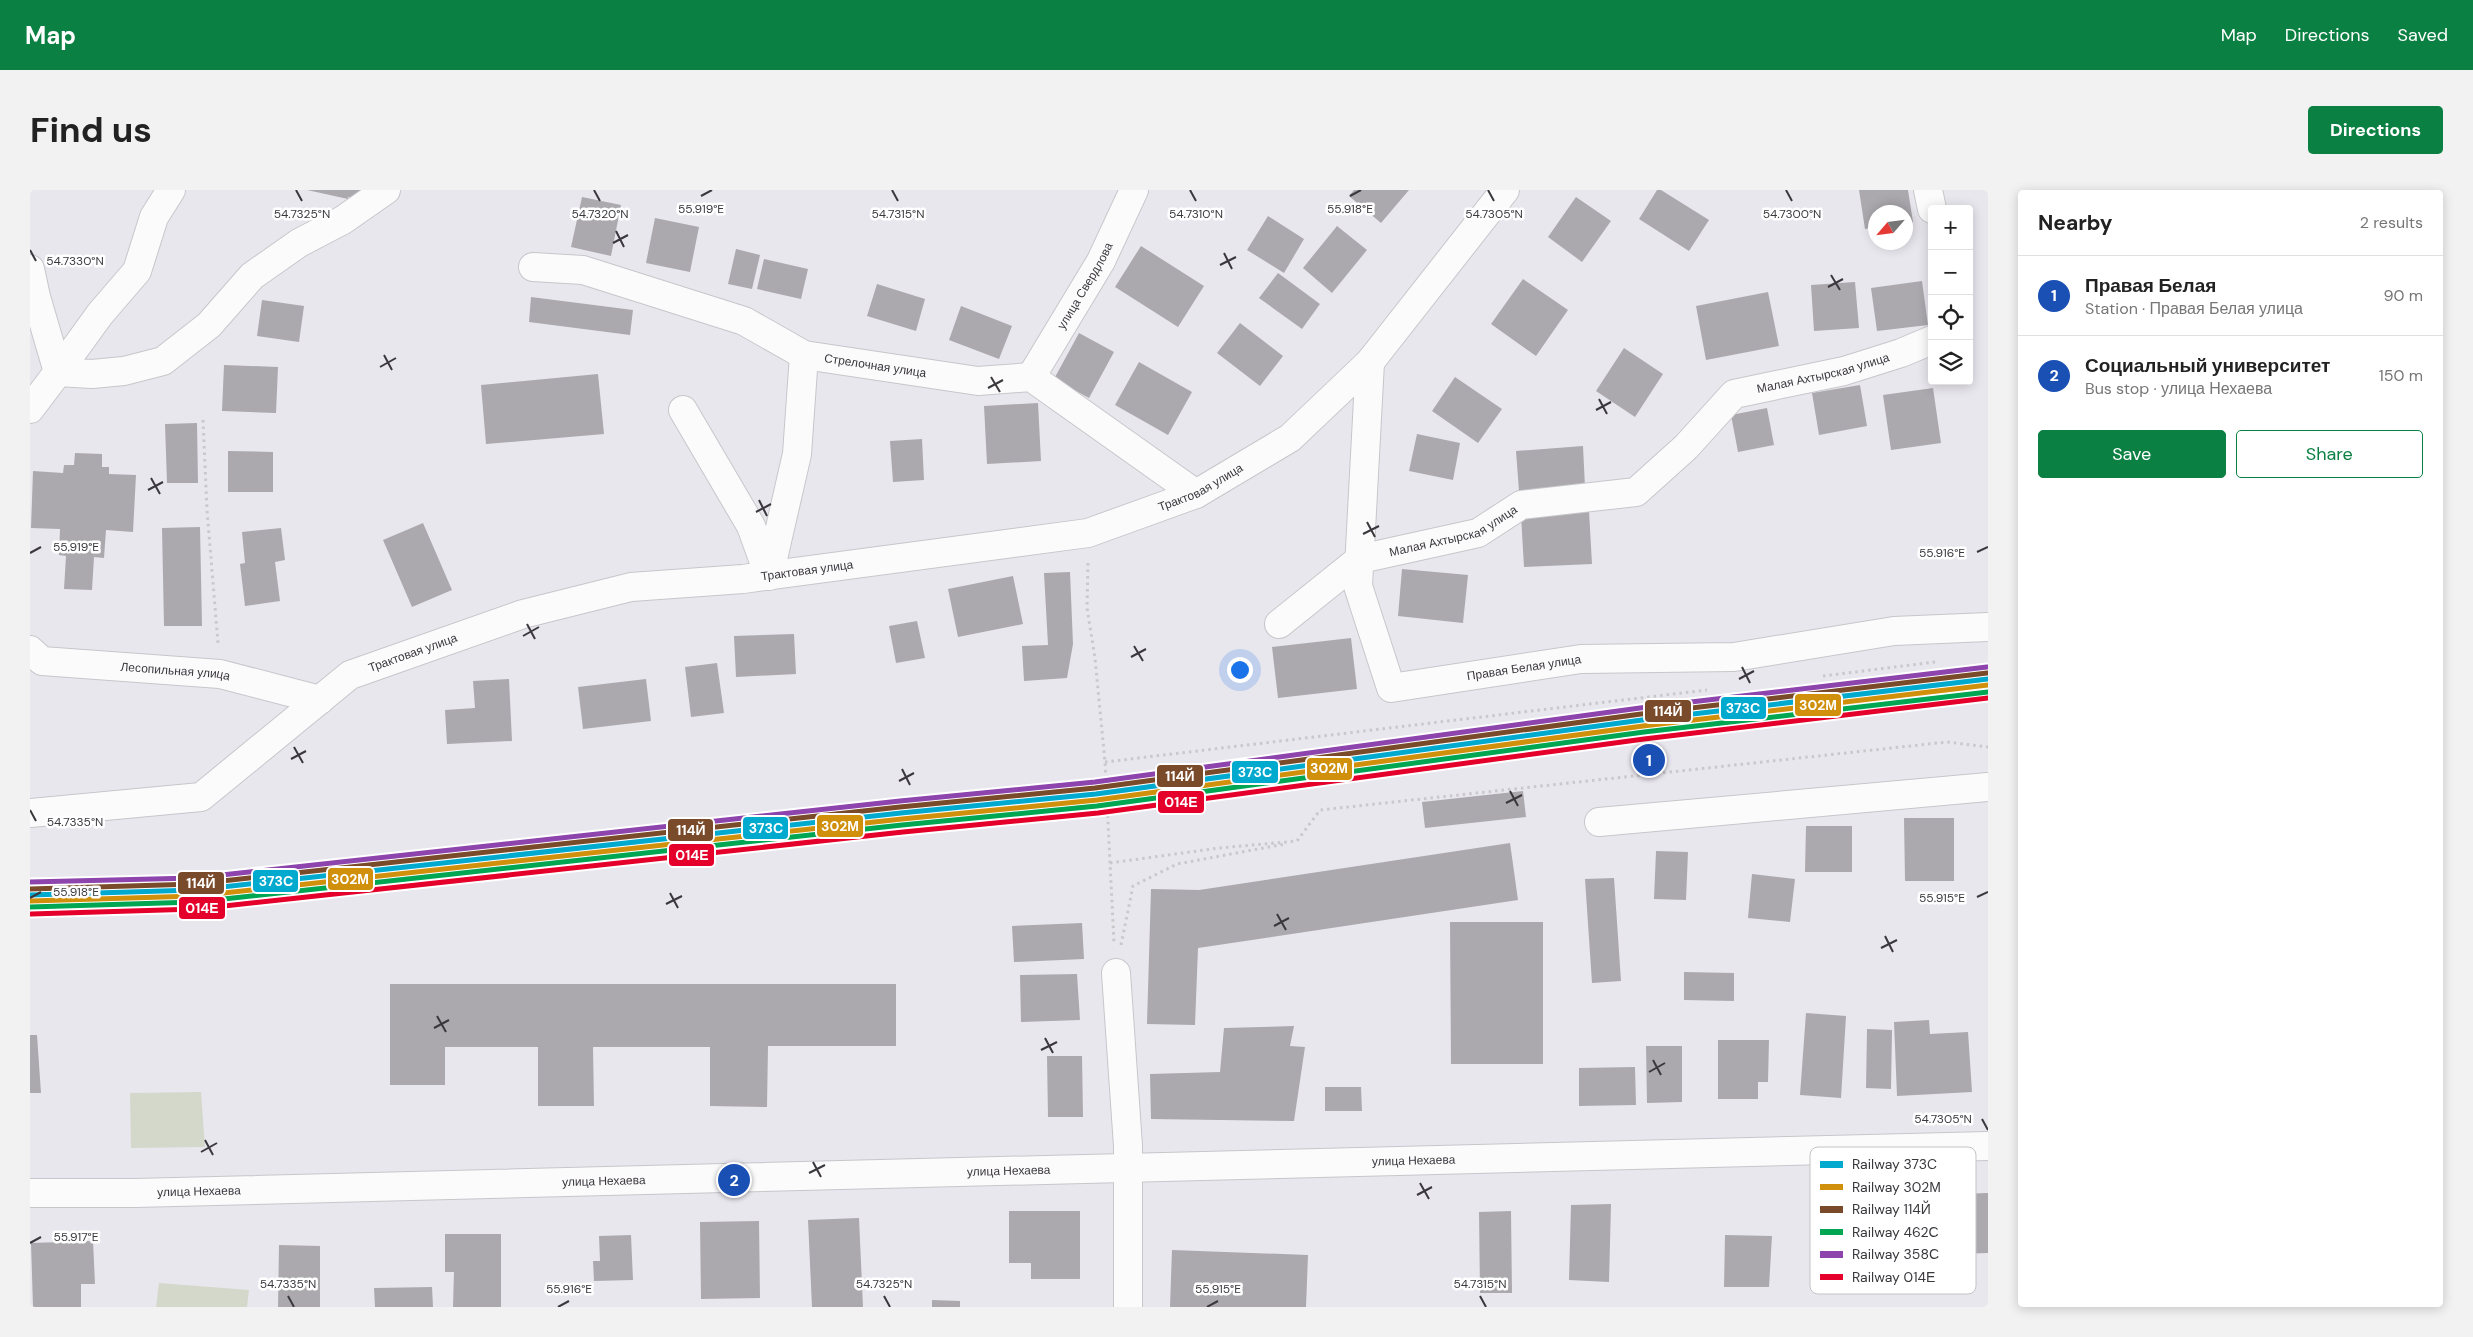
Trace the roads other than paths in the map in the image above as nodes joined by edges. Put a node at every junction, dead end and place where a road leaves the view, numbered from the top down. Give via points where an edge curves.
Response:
1 (171, 190) edge
2 (386, 190) edge
3 (1134, 190) edge
4 (1504, 190) edge
5 (1928, 190) edge
6 (1931, 205) edge
7 (533, 267) dead end
8 (30, 270) edge
9 (33, 297) edge
10 (1928, 342) edge
11 (804, 355) junction
12 (1370, 362) junction
13 (58, 372) junction
14 (1031, 377) junction
15 (30, 409) edge
16 (683, 410) dead end
17 (1196, 494) junction
18 (1360, 559) junction
19 (770, 576) junction
20 (1279, 624) dead end
21 (1988, 627) edge
22 (30, 650) edge
23 (320, 700) junction
24 (1988, 787) edge
25 (30, 813) edge
26 (1599, 822) dead end
27 (1116, 973) road end
28 (1988, 1146) edge
29 (1947, 1147) edge
30 (1810, 1150) edge
31 (1127, 1167) junction
32 (30, 1193) edge
33 (1128, 1307) edge

1 - 13 street via 154,217 137,271 100,314
2 - 13 street via 252,276 209,325 163,360 124,371 92,374
3 - 14 street, улица Свердлова via 1101,260
4 - 12 street, Трактовая улица
5 - 6 street
7 - 11 street, Стрелочная улица via 583,270 744,321
8 - 9 street
9 - 13 street
10 - 18 street, Малая Ахтырская улица via 1844,371 1734,394 1686,447 1636,492 1521,505 1478,533
11 - 14 street, Стрелочная улица via 978,381
11 - 19 street via 797,454
12 - 17 street, Трактовая улица via 1290,438
12 - 18 street, Правая Белая улица
13 - 15 street
14 - 17 street
16 - 19 street via 751,526
17 - 19 street, Трактовая улица via 1088,533
18 - 20 street, Малая Ахтырская улица
18 - 21 street, Правая Белая улица via 1358,586 1391,688 1581,659 1734,657 1894,631
19 - 23 street, Трактовая улица via 631,587 523,614 350,675
22 - 23 street, Лесопильная улица via 42,661 220,674
23 - 25 street, Трактовая улица via 201,797
24 - 26 street
27 - 31 street
28 - 29 street, улица Нехаева
30 - 31 street, улица Нехаева
31 - 32 street, улица Нехаева
31 - 33 street

